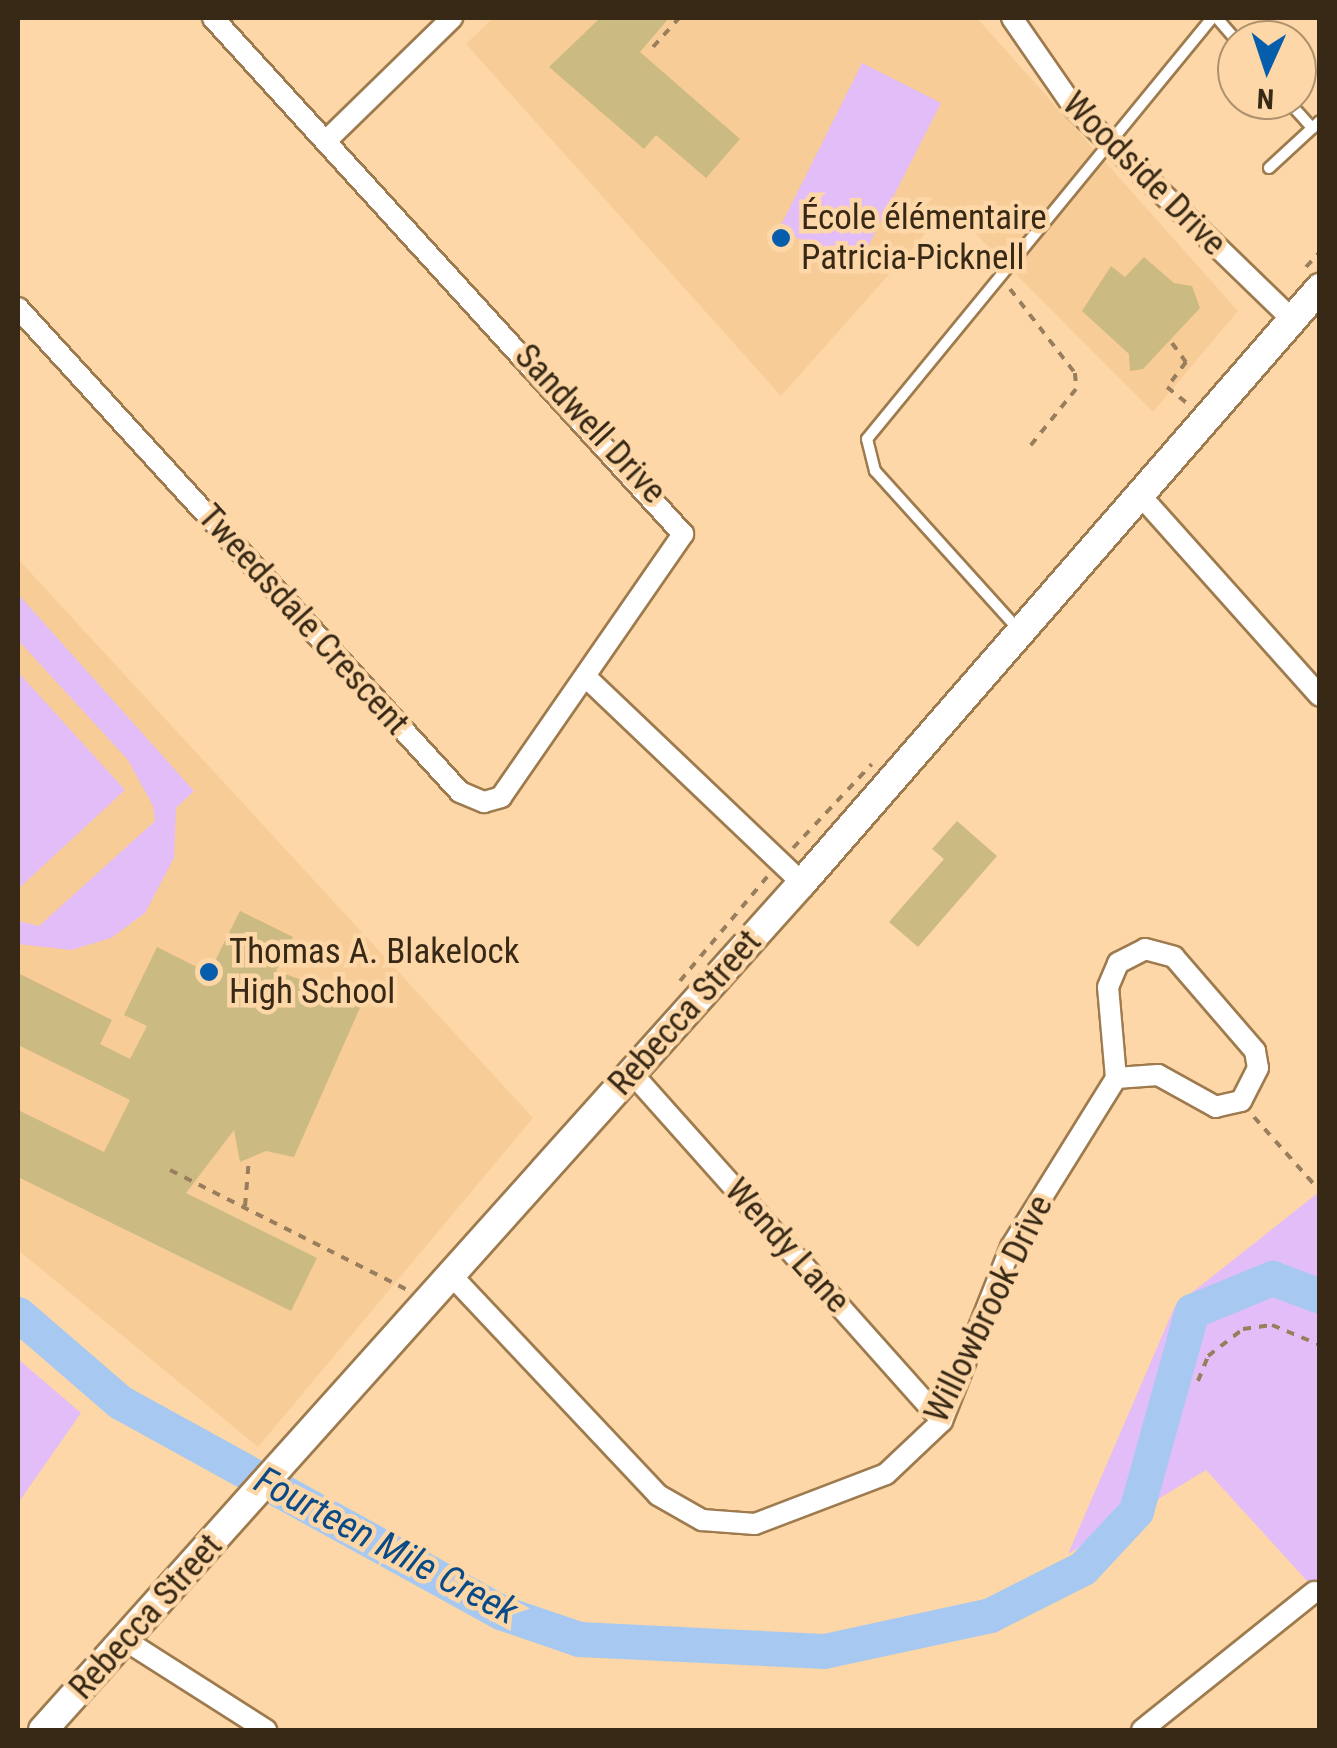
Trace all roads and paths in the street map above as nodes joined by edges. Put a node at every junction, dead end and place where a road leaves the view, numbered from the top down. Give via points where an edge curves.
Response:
1 (213, 18) edge
2 (452, 18) edge
3 (679, 18) edge
4 (1012, 18) edge
5 (1215, 18) edge
6 (653, 47) dead end
7 (1316, 125) edge
8 (1105, 138) junction
9 (327, 140) junction
10 (1268, 168) dead end
11 (1001, 278) junction
12 (1320, 288) edge
13 (18, 308) edge
14 (1291, 318) junction
15 (1172, 343) dead end
16 (1190, 405) dead end
17 (1027, 450) dead end
18 (1141, 496) junction
19 (1018, 629) junction
20 (590, 680) junction
21 (1320, 696) edge
22 (802, 883) junction
23 (631, 1072) junction
24 (1116, 1078) junction
25 (1241, 1101) junction
26 (250, 1158) dead end
27 (170, 1170) dead end
28 (1320, 1191) edge
29 (245, 1206) junction
30 (450, 1274) junction
31 (424, 1302) junction
32 (1320, 1346) edge
33 (1198, 1380) dead end
34 (942, 1421) junction
35 (1314, 1592) dead end
36 (128, 1642) junction
37 (1172, 1725) edge
38 (43, 1730) edge
39 (266, 1730) edge
40 (1142, 1730) edge

1 - 9 street, Sandwell Drive
2 - 9 street
3 - 6 path
4 - 8 street, Woodside Drive via 1049,78
5 - 8 lane
7 - 10 lane
8 - 11 lane
8 - 14 street, Woodside Drive
9 - 20 street, Sandwell Drive via 673,513 680,550
11 - 17 path via 1076,374 1076,389
11 - 19 lane via 868,439 875,471
12 - 14 main road, Rebecca Street
13 - 20 street, Tweedsdale Crescent via 460,792 484,802 502,797
14 - 18 main road, Rebecca Street
15 - 16 path via 1186,362 1167,387
18 - 19 main road, Rebecca Street
18 - 21 street
19 - 22 main road, Rebecca Street
20 - 22 street
22 - 23 main road, Rebecca Street
23 - 30 main road, Rebecca Street
23 - 34 street, Wendy Lane
24 - 25 street via 1158,1075 1216,1107
24 - 25 street via 1110,974 1130,952 1159,950 1255,1052 1254,1084
24 - 34 street, Willowbrook Drive via 1011,1246
25 - 28 path
26 - 29 path
27 - 29 path
29 - 31 path
30 - 31 main road, Rebecca Street
30 - 34 street, Willowbrook Drive via 658,1496 702,1520 755,1524 886,1474
31 - 36 main road, Rebecca Street
32 - 33 path via 1272,1325 1243,1330 1208,1356
35 - 37 street
36 - 38 main road, Rebecca Street
36 - 39 street
37 - 40 street

